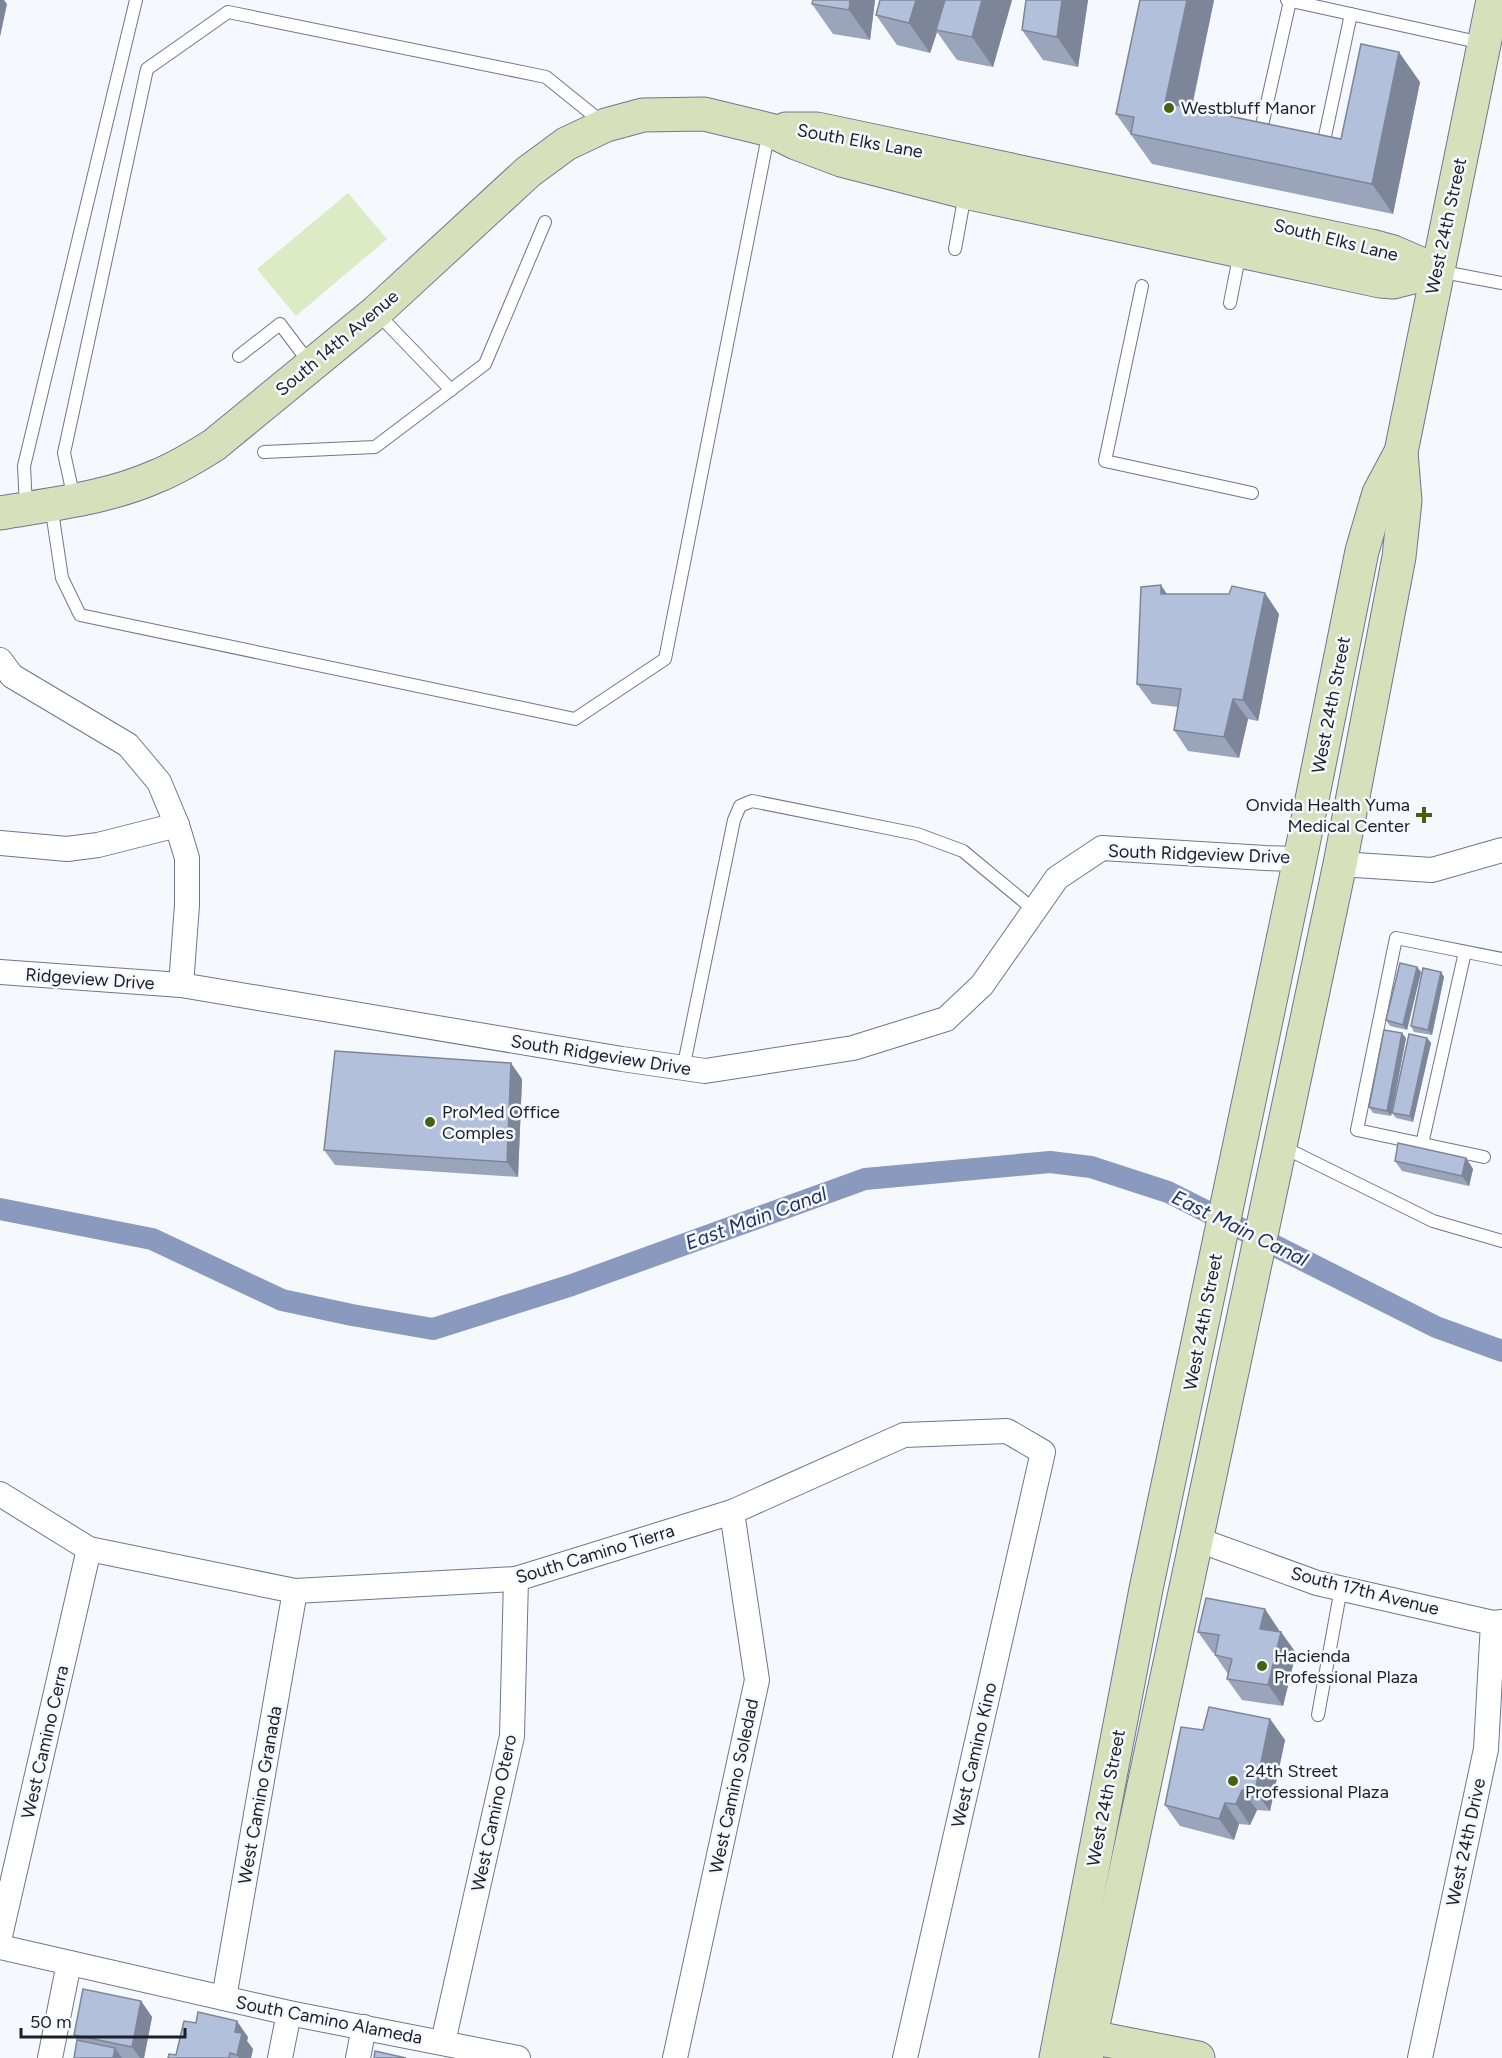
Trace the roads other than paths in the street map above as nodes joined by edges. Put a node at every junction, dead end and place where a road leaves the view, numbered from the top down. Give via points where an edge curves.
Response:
1 (136, 0) edge
2 (1289, 0) edge
3 (1493, 0) edge
4 (1351, 14) junction
5 (1484, 43) junction
6 (643, 115) joint
7 (1263, 121) edge
8 (606, 125) junction
9 (770, 130) junction
10 (1325, 136) edge
11 (969, 177) junction
12 (545, 222) dead end
13 (1244, 235) junction
14 (955, 249) dead end
15 (1437, 271) junction
16 (1502, 283) edge
17 (1142, 286) dead end
18 (1230, 303) dead end
19 (376, 312) junction
20 (239, 356) dead end
21 (311, 365) junction
22 (451, 390) junction
23 (264, 452) dead end
24 (1401, 452) junction
25 (1252, 493) dead end
26 (38, 507) edge
27 (4, 674) edge
28 (177, 825) junction
29 (0, 843) edge
30 (1502, 850) edge
31 (1300, 858) junction
32 (1340, 864) junction
33 (1033, 909) junction
34 (1465, 952) junction
35 (1502, 959) edge
36 (0, 972) edge
37 (181, 985) junction
38 (683, 1069) junction
39 (1422, 1144) junction
40 (1279, 1145) junction
41 (1484, 1157) dead end
42 (1502, 1241) edge
43 (1193, 1371) junction
44 (1042, 1452) joint
45 (0, 1494) edge
46 (732, 1512) junction
47 (1196, 1539) junction
48 (89, 1549) junction
49 (516, 1579) junction
50 (1341, 1588) junction
51 (296, 1591) junction
52 (1498, 1622) edge
53 (1318, 1715) dead end
54 (0, 1936) edge
55 (0, 1947) edge
56 (69, 1963) junction
57 (224, 1998) junction
58 (289, 2013) junction
59 (364, 2027) junction
60 (443, 2042) junction
61 (1074, 2046) edge
62 (50, 2058) edge
63 (280, 2058) edge
64 (357, 2058) edge
65 (518, 2058) edge
66 (675, 2058) edge
67 (905, 2058) edge
68 (1198, 2058) edge
69 (1420, 2058) edge

1 - 26 lane via 24,466
2 - 4 lane
2 - 7 lane
3 - 5 main road, West 24th Street
4 - 5 lane
4 - 10 lane
5 - 15 main road, West 24th Street
6 - 8 main road, South 14th Avenue
6 - 9 main road, South Elks Lane via 704,114
8 - 19 main road, South 14th Avenue via 566,144 528,172
8 - 26 lane via 546,77 228,12 147,69 64,453
9 - 11 main road, South Elks Lane via 818,129
9 - 26 lane via 665,658 575,719 80,615 62,578
11 - 13 main road, South Elks Lane
11 - 14 lane
12 - 22 lane via 485,364
13 - 15 main road, South Elks Lane via 1380,281 1393,282
13 - 18 lane
15 - 16 lane
15 - 24 main road, West 24th Street
17 - 25 lane via 1105,460
19 - 21 main road, South 14th Avenue
19 - 22 lane
20 - 21 lane via 280,324
21 - 26 main road, South 14th Avenue via 214,445 187,462 128,487
22 - 23 lane via 375,447
24 - 31 main road, West 24th Street via 1379,493 1362,551
24 - 32 main road, West 24th Street via 1405,501 1399,557
27 - 28 street via 128,746 159,782
28 - 29 street via 77,848
28 - 37 street via 187,858
30 - 32 street via 1432,870
31 - 32 main road
31 - 33 street, South Ridgeview Drive via 1102,849 1057,878
31 - 43 main road, West 24th Street
32 - 40 main road, West 24th Street
33 - 38 street, South Ridgeview Drive via 982,985 946,1019 853,1048 705,1071
33 - 38 lane via 963,851 917,834 752,801 740,806
34 - 35 lane
34 - 39 lane
34 - 39 lane via 1396,938 1357,1130
36 - 37 street, Ridgeview Drive
37 - 38 street, South Ridgeview Drive
39 - 41 lane
40 - 42 lane via 1433,1221
40 - 47 main road, West 24th Street
43 - 47 main road via 1199,1408 1179,1512 1181,1527
43 - 61 main road, West 24th Street via 1146,1589
44 - 46 street, South Camino Tierra via 1007,1431 904,1435
44 - 67 street, West Camino Kino
45 - 48 street, South Camino Tierra
46 - 49 street, South Camino Tierra
46 - 66 street, West Camino Soledad via 758,1680
47 - 50 street, South 17th Avenue
47 - 61 main road, West 24th Street
48 - 51 street, South Camino Tierra
48 - 54 street, West Camino Cerra
49 - 51 street, South Camino Tierra
49 - 60 street, West Camino Otero via 512,1736
50 - 52 street, South 17th Avenue
50 - 53 lane
51 - 57 street, West Camino Granada
52 - 69 street, West 24th Drive via 1486,1749
55 - 56 street, South Camino Alameda
56 - 57 street, South Camino Alameda
56 - 62 street
57 - 58 street, South Camino Alameda
58 - 59 street, South Camino Alameda
58 - 63 street
59 - 60 street, South Camino Alameda
59 - 64 street
60 - 65 street, South Camino Alameda
61 - 68 main road

